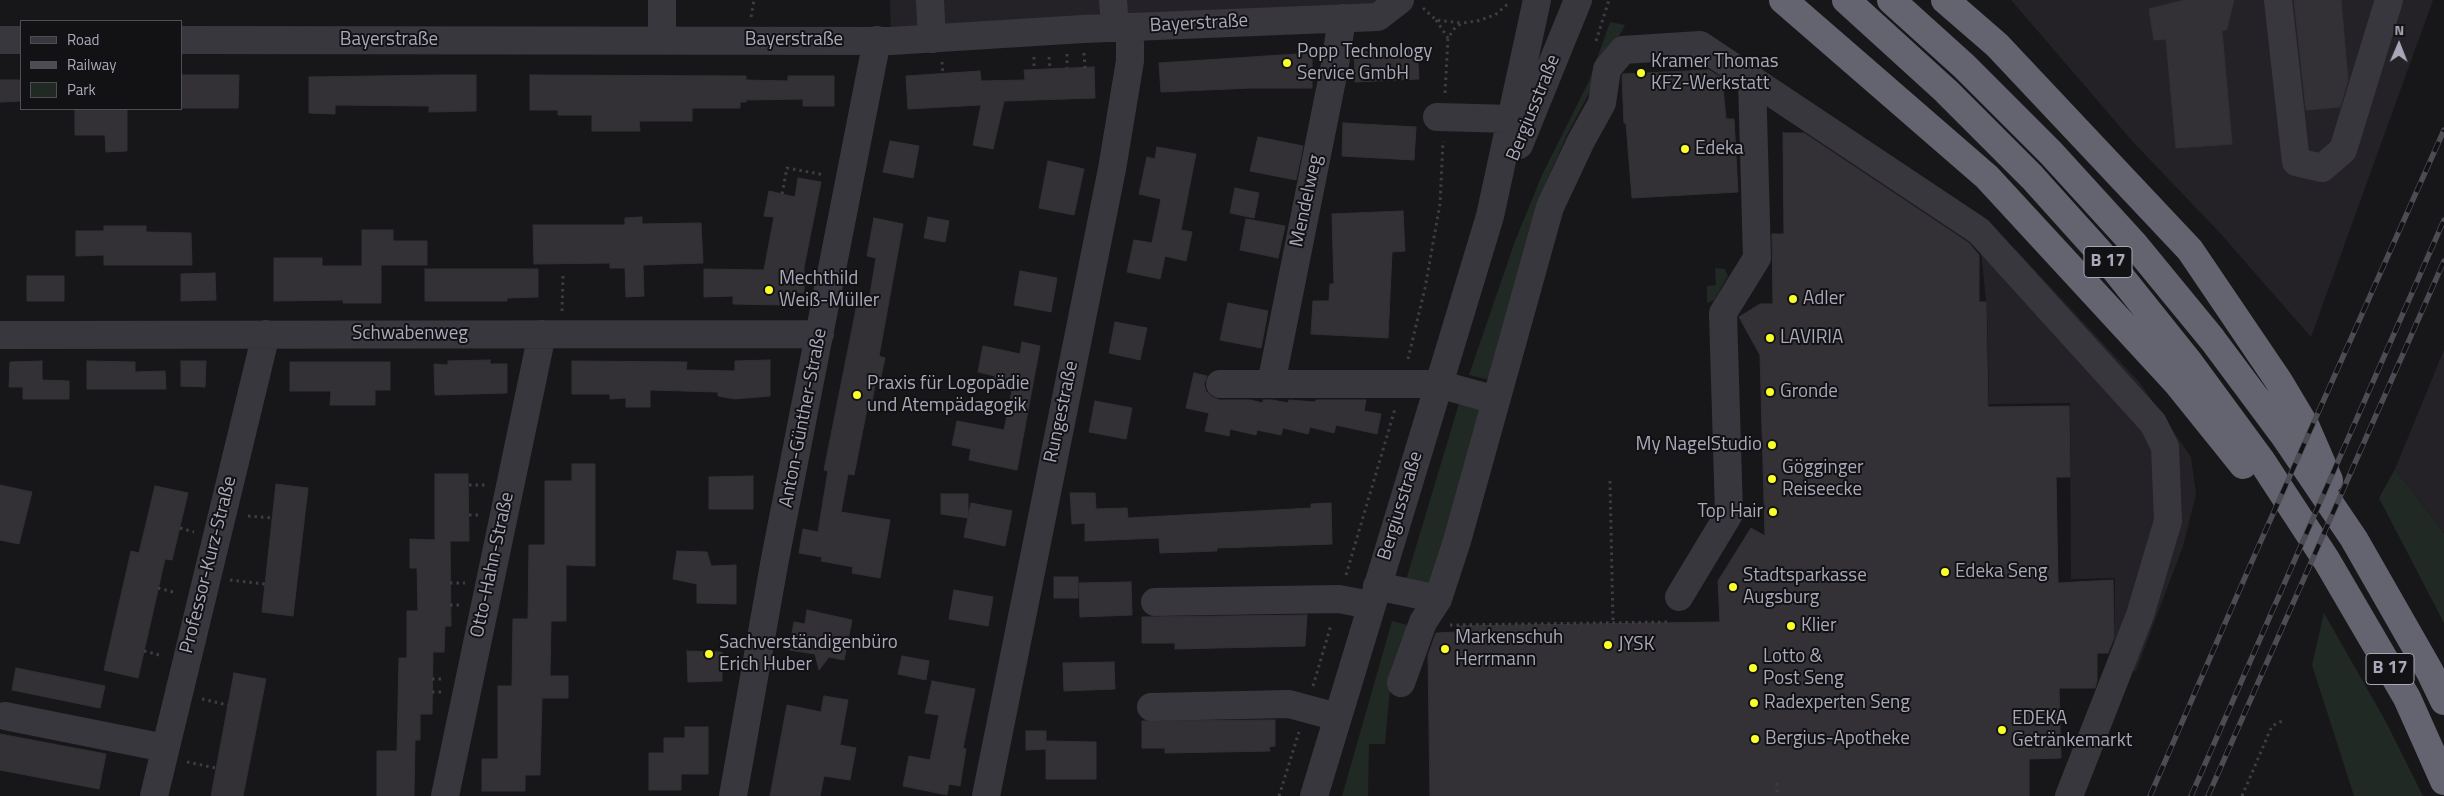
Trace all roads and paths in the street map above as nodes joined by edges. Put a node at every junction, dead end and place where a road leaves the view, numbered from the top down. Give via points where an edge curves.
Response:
1 (662, 0) edge
2 (930, 0) edge
3 (1113, 0) edge
4 (1510, 0) edge
5 (1537, 0) edge
6 (1578, 0) edge
7 (1783, 0) edge
8 (1846, 0) edge
9 (1891, 0) edge
10 (1944, 0) edge
11 (2278, 0) edge
12 (2389, 0) edge
13 (1411, 3) edge
14 (1261, 11) edge
15 (1342, 18) junction
16 (1436, 20) junction
17 (1123, 28) junction
18 (1448, 38) dead end
19 (932, 39) junction
20 (0, 40) edge
21 (20, 40) edge
22 (182, 40) edge
23 (662, 40) junction
24 (877, 40) junction
25 (942, 67) dead end
26 (942, 74) dead end
27 (1752, 79) junction
28 (1437, 117) dead end
29 (1512, 119) junction
30 (850, 179) junction
31 (782, 194) dead end
32 (1490, 216) junction
33 (563, 276) dead end
34 (266, 334) junction
35 (552, 334) junction
36 (820, 334) junction
37 (0, 335) edge
38 (1220, 384) dead end
39 (1271, 384) junction
40 (1438, 384) junction
41 (1496, 400) junction
42 (1610, 481) dead end
43 (2354, 539) junction
44 (2328, 561) junction
45 (206, 577) junction
46 (265, 584) dead end
47 (1374, 596) junction
48 (1438, 599) junction
49 (1155, 602) dead end
50 (1679, 609) joint
51 (1613, 623) junction
52 (1422, 625) junction
53 (1401, 683) dead end
54 (2444, 701) edge
55 (1151, 707) dead end
56 (5, 716) dead end
57 (1338, 717) junction
58 (2282, 721) dead end
59 (165, 748) junction
60 (2444, 781) edge
61 (1777, 783) dead end
62 (154, 796) edge
63 (445, 796) edge
64 (733, 796) edge
65 (986, 796) edge
66 (1314, 796) edge
67 (1777, 796) edge
68 (2069, 796) edge
69 (2242, 796) edge

1 - 23 street
2 - 19 street
3 - 17 street, Rungestraße
4 - 16 path via 1495,15 1477,21
5 - 29 street, Bergiusstraße
6 - 32 street, Bergiusstraße
7 - 44 highway via 1988,176 2177,383 2254,479
8 - 44 highway, B 17 via 1960,104 2032,177 2113,267 2261,460
9 - 43 highway, B 17 via 1964,66 2044,146 2134,244 2268,414
10 - 43 highway via 1996,45 2190,250 2306,427
11 - 12 street via 2296,162 2322,168 2343,150
13 - 15 street, Bayerstraße via 1378,17
13 - 16 path
14 - 15 street, Bayerstraße
14 - 17 street, Bayerstraße
15 - 39 street, Mendelweg
16 - 18 path
17 - 19 street, Bayerstraße
17 - 65 street, Rungestraße via 1130,61 1112,169
19 - 24 street, Bayerstraße
20 - 21 street
22 - 23 street, Bayerstraße
23 - 24 street, Bayerstraße
24 - 30 street, Anton-Günther-Straße
25 - 26 path
27 - 41 street via 1700,45 1623,50 1607,69 1602,104 1550,207
27 - 50 street via 1757,258 1722,313 1729,514
27 - 68 street via 1978,231 2153,423 2165,447 2168,521 2140,615
28 - 29 street
29 - 32 street, Bergiusstraße
30 - 31 path via 787,168
30 - 36 street, Anton-Günther-Straße
32 - 40 street, Bergiusstraße
33 - 35 path
34 - 35 street, Schwabenweg
34 - 37 street, Schwabenweg
34 - 45 street, Professor-Kurz-Straße
35 - 36 street, Schwabenweg
35 - 63 street, Otto-Hahn-Straße
36 - 64 street, Anton-Günther-Straße
38 - 39 street
39 - 40 street
40 - 41 street
40 - 47 street, Bergiusstraße
41 - 48 street
42 - 51 path
43 - 54 highway, B 17
44 - 60 highway, B 17 via 2407,698
45 - 46 path
45 - 59 street, Professor-Kurz-Straße
47 - 48 street
47 - 49 street
47 - 57 street, Bergiusstraße
48 - 52 street
50 - 51 path
51 - 52 path
52 - 53 street
55 - 57 street via 1289,704
56 - 59 street
57 - 66 street, Bergiusstraße
58 - 69 path via 2272,726
59 - 62 street, Professor-Kurz-Straße
61 - 67 path

